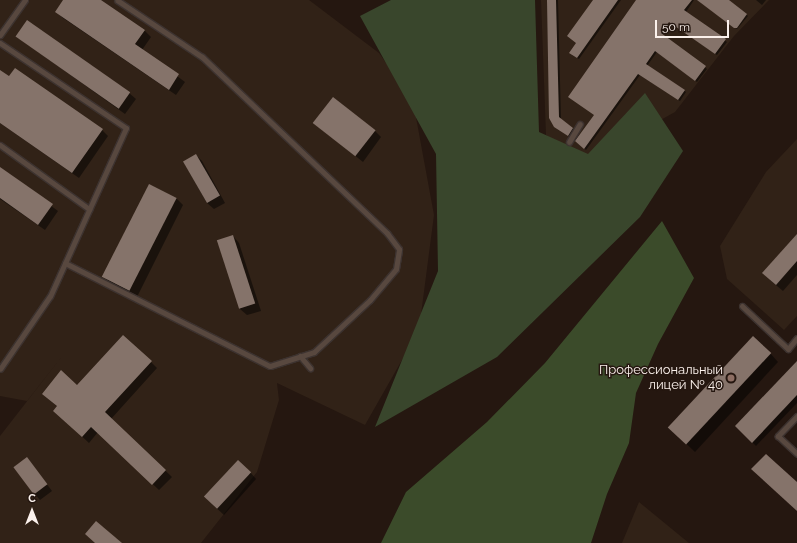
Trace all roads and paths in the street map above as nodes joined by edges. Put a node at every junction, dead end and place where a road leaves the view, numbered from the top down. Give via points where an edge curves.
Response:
1 (25, 0) edge
2 (116, 0) edge
3 (0, 35) edge
4 (0, 43) edge
5 (580, 124) dead end
6 (569, 142) dead end
7 (0, 146) edge
8 (89, 209) junction
9 (65, 263) junction
10 (742, 306) dead end
11 (797, 338) edge
12 (300, 356) junction
13 (310, 368) dead end
14 (0, 369) edge
15 (797, 416) edge
16 (797, 454) edge

1 - 3 lane
2 - 12 lane via 202,57 387,233 399,249 396,269 370,300 314,352
4 - 8 lane via 126,128
5 - 6 lane
7 - 8 lane
8 - 9 lane
9 - 12 lane via 270,366
9 - 14 lane via 50,296
10 - 11 lane via 788,349
12 - 13 lane
15 - 16 lane via 778,436

